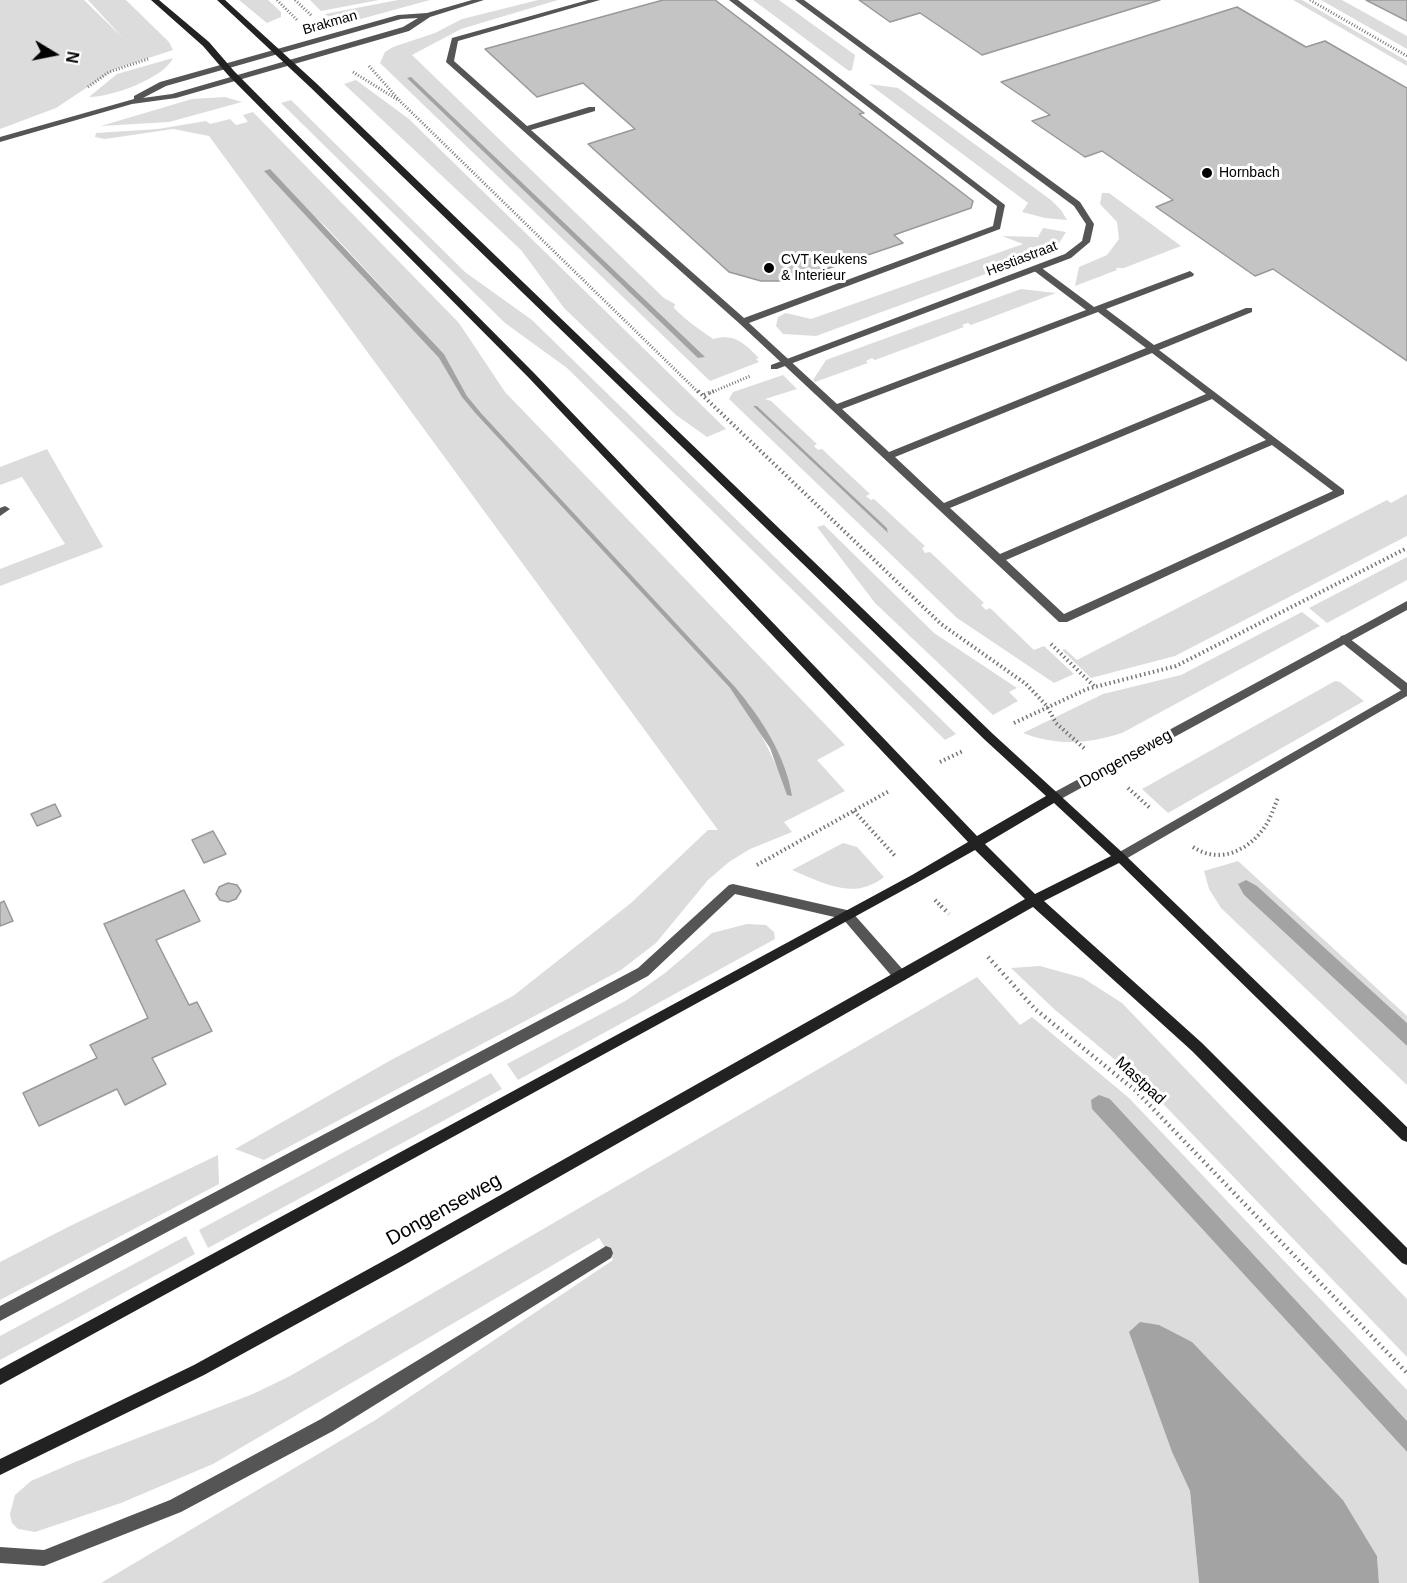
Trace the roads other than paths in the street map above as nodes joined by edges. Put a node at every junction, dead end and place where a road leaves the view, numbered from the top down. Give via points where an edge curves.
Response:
1 (155, 0) edge
2 (221, 0) edge
3 (480, 0) edge
4 (596, 0) edge
5 (734, 0) edge
6 (799, 0) edge
7 (427, 15) junction
8 (275, 52) junction
9 (287, 63) junction
10 (224, 67) junction
11 (236, 78) junction
12 (131, 102) junction
13 (592, 109) dead end
14 (526, 129) junction
15 (0, 140) edge
16 (1036, 268) junction
17 (1190, 273) dead end
18 (1095, 309) junction
19 (1249, 310) dead end
20 (743, 322) junction
21 (1153, 350) junction
22 (786, 362) junction
23 (774, 366) road end
24 (1212, 395) junction
25 (836, 408) junction
26 (1273, 441) junction
27 (888, 456) junction
28 (943, 507) junction
29 (999, 559) junction
30 (1407, 605) edge
31 (1346, 639) junction
32 (1407, 690) edge
33 (1055, 797) junction
34 (976, 844) junction
35 (1120, 856) junction
36 (1034, 900) junction
37 (847, 915) junction
38 (900, 976) junction
39 (1407, 1136) edge
40 (606, 1253) dead end
41 (1407, 1258) edge
42 (0, 1314) edge
43 (0, 1377) edge
44 (0, 1467) edge
45 (0, 1555) edge

1 - 10 main road via 206,44
2 - 8 main road
3 - 7 street, Brakman
4 - 14 street via 455,40 450,62
5 - 20 street via 1001,205 997,227
6 - 16 street, Hestiastraat via 1077,204 1090,224 1086,242 1068,256
7 - 8 street, Brakman via 401,17
7 - 9 street, Brakman via 406,29
8 - 9 main road
8 - 10 street, Brakman
9 - 11 street, Brakman
9 - 33 main road
10 - 11 main road
10 - 12 street, Brakman via 163,84
11 - 12 street, Brakman via 173,96
11 - 34 main road via 532,376
12 - 15 street
13 - 14 street
14 - 20 street
16 - 18 street
16 - 22 street, Hestiastraat
17 - 18 street
18 - 21 street
18 - 25 street
19 - 21 street
20 - 22 street
21 - 24 street
21 - 27 street
22 - 23 street, Hestiastraat
22 - 25 street
24 - 26 street
24 - 28 street
25 - 27 street
26 - 29 street
26 - 29 street via 1340,492 1063,619
27 - 28 street
28 - 29 street
30 - 31 street, Dongenseweg
31 - 32 street
31 - 33 street, Dongenseweg
32 - 35 street, Dongenseweg
33 - 34 main road, Dongenseweg
33 - 35 main road
34 - 36 main road
34 - 37 main road, Dongenseweg
35 - 36 main road, Dongenseweg
35 - 39 main road
36 - 38 main road, Dongenseweg
36 - 41 main road via 1197,1047
37 - 38 street
37 - 42 street via 734,889 643,972
37 - 43 main road, Dongenseweg
38 - 44 main road, Dongenseweg via 209,1365
40 - 45 street via 327,1425 175,1506 44,1558

